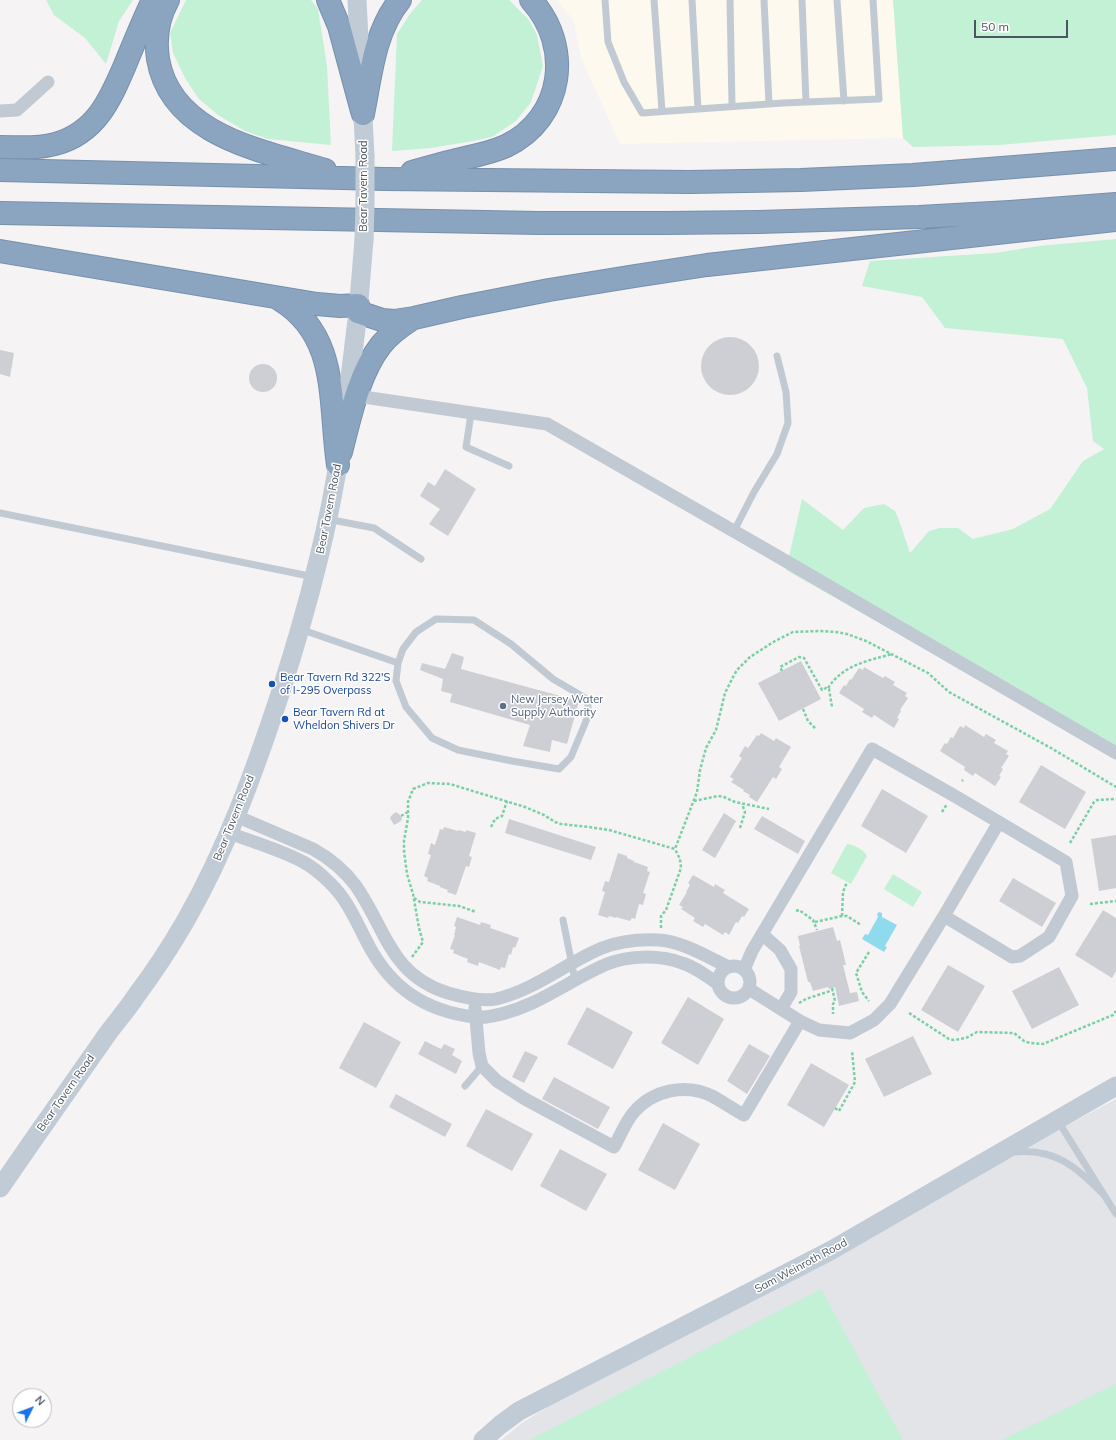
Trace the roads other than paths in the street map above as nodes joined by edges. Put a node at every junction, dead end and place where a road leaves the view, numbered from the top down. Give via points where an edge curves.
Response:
1 (153, 0) edge
2 (168, 0) edge
3 (328, 0) edge
4 (357, 0) edge
5 (400, 0) edge
6 (531, 0) edge
7 (605, 0) edge
8 (654, 0) edge
9 (692, 0) edge
10 (730, 0) edge
11 (764, 0) edge
12 (802, 0) edge
13 (837, 0) edge
14 (873, 0) edge
15 (48, 82) dead end
16 (844, 101) junction
17 (806, 102) junction
18 (769, 104) junction
19 (732, 106) junction
20 (698, 109) junction
21 (0, 111) edge
22 (662, 111) junction
23 (363, 114) junction
24 (0, 147) edge
25 (1116, 159) edge
26 (0, 170) edge
27 (351, 178) junction
28 (385, 179) junction
29 (1116, 204) edge
30 (0, 213) edge
31 (1116, 220) edge
32 (0, 251) edge
33 (270, 296) junction
34 (358, 309) junction
35 (414, 318) junction
36 (777, 356) dead end
37 (353, 395) junction
38 (471, 414) junction
39 (338, 465) junction
40 (508, 466) dead end
41 (0, 512) edge
42 (327, 519) junction
43 (734, 531) junction
44 (421, 559) dead end
45 (314, 577) junction
46 (300, 629) junction
47 (398, 663) junction
48 (1116, 753) edge
49 (236, 816) junction
50 (999, 822) junction
51 (230, 833) junction
52 (944, 916) junction
53 (563, 920) dead end
54 (762, 934) junction
55 (572, 964) junction
56 (729, 967) junction
57 (744, 970) junction
58 (575, 980) junction
59 (718, 984) junction
60 (749, 989) junction
61 (474, 999) junction
62 (781, 1009) junction
63 (476, 1017) junction
64 (800, 1020) junction
65 (482, 1066) junction
66 (465, 1086) dead end
67 (1116, 1086) edge
68 (1058, 1120) junction
69 (999, 1154) junction
70 (0, 1188) edge
71 (1104, 1195) junction
72 (1116, 1214) edge
73 (483, 1440) edge

1 - 24 highway via 111,98 95,120 77,134 54,144
2 - 27 highway via 158,32 159,64 171,93 192,117 211,130 242,145
3 - 23 highway via 339,26
4 - 23 street, Bear Tavern Road
5 - 23 highway via 386,19 379,37
6 - 28 highway via 545,17 552,32 558,66 552,95 536,122 521,137 497,150
7 - 22 lane via 608,42 624,82 642,113
8 - 22 lane
9 - 20 lane
10 - 19 lane
11 - 18 lane
12 - 17 lane
13 - 16 lane
14 - 16 lane via 879,99
15 - 21 street via 17,110
16 - 17 lane
17 - 18 lane
18 - 19 lane
19 - 20 lane
20 - 22 lane
23 - 34 street, Bear Tavern Road, bridge via 365,204
25 - 28 highway via 913,175 801,180 682,182
26 - 27 highway
27 - 28 highway
29 - 30 highway via 919,217 666,223 531,223
31 - 35 highway via 700,266 549,290
32 - 33 highway
33 - 34 highway
33 - 39 highway via 288,304 299,314 322,348 328,370
34 - 35 highway via 382,320
34 - 37 street, Bear Tavern Road
35 - 37 highway via 381,345
36 - 43 lane via 786,392 788,423 777,454
37 - 38 street
37 - 39 highway
38 - 40 lane via 466,447
38 - 43 street via 548,424
39 - 42 street, Bear Tavern Road
41 - 45 lane
42 - 44 lane via 374,528
42 - 45 street, Bear Tavern Road
43 - 48 street
45 - 46 street, Bear Tavern Road
46 - 47 lane
46 - 49 street, Bear Tavern Road via 271,720
47 - 47 lane via 403,650 416,632 436,619 474,620 511,644 553,679 587,699 589,714 571,757 559,769 458,750 432,738 406,707 396,680
49 - 51 street, Bear Tavern Road
49 - 61 street via 324,855 356,885 391,949 405,969 433,987
50 - 52 street
50 - 52 street via 1066,862 1072,896 1049,937 1020,956 1012,957
50 - 54 street via 872,749
51 - 63 street via 304,863 330,883 346,902 369,947 395,983 424,1004 446,1012
51 - 70 street, Bear Tavern Road via 207,882 162,960
52 - 64 street via 890,1004 874,1020 850,1033 819,1030
53 - 55 lane
54 - 57 street
54 - 62 street via 780,950 791,969 791,992
55 - 56 street via 602,948 640,939 680,945
55 - 58 lane
55 - 61 street via 514,993 495,999
56 - 57 street
56 - 59 street via 721,974
57 - 60 street via 750,978
58 - 59 street via 608,964 648,958 682,963
58 - 63 street via 523,1008 504,1014
59 - 60 street via 722,993 731,998 742,996
60 - 62 street
61 - 63 street
62 - 64 street
63 - 65 street
64 - 65 street via 744,1116 701,1092 684,1089 665,1092 648,1099 633,1113 614,1147 525,1099 498,1082
65 - 66 lane
67 - 68 street, Sam Weinroth Road
68 - 69 street, Sam Weinroth Road
68 - 71 lane
69 - 71 lane via 1027,1151 1057,1158 1080,1171
69 - 73 street, Sam Weinroth Road via 830,1251 526,1407
71 - 72 lane

